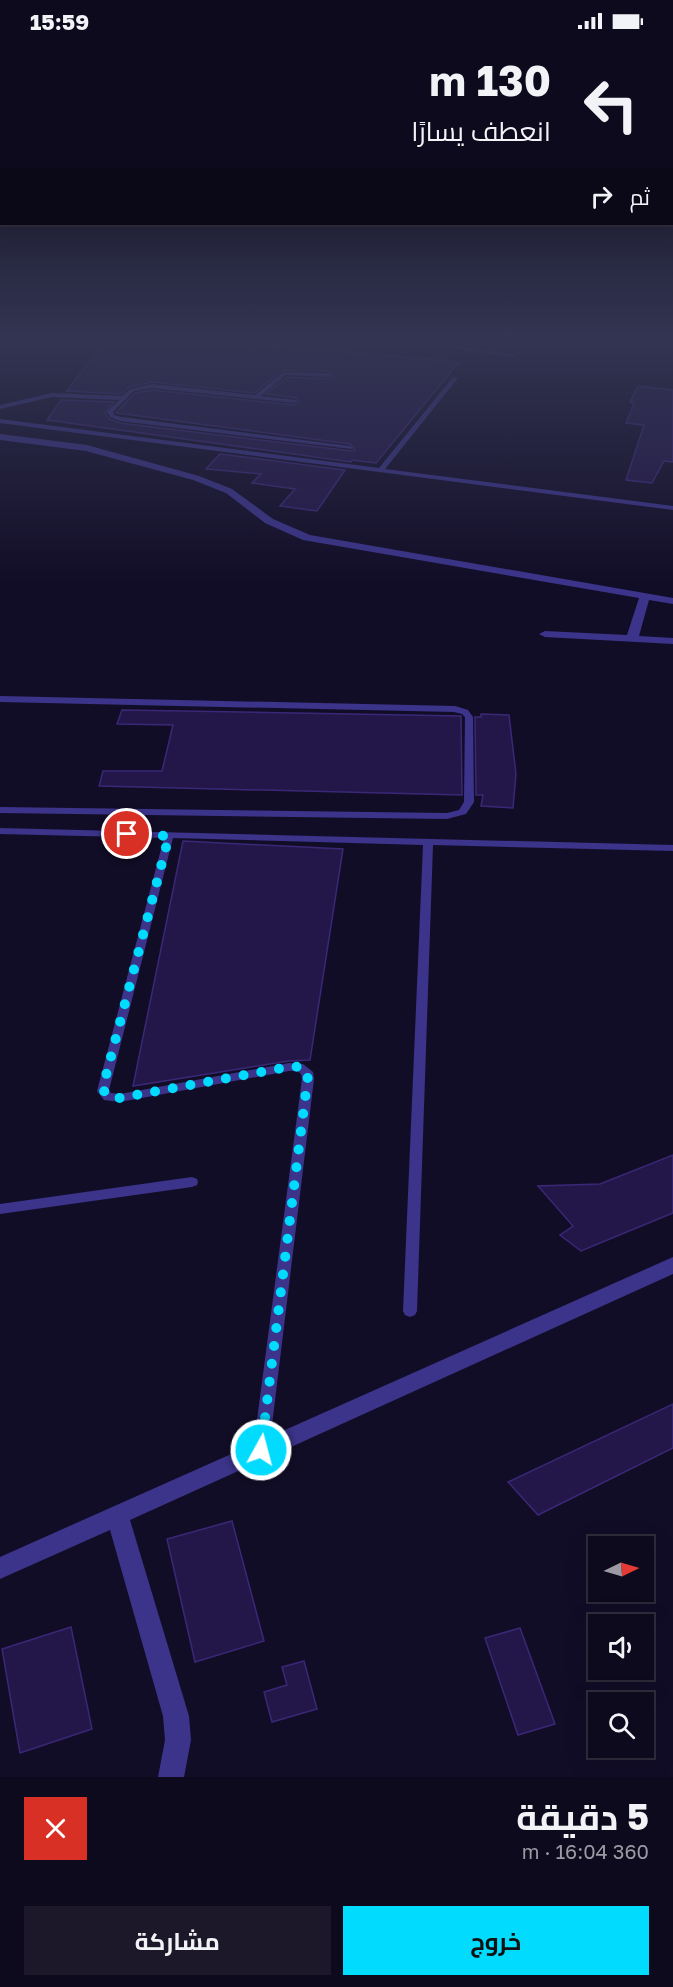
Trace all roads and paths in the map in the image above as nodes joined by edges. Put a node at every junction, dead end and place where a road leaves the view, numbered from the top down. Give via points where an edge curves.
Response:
1 (128, 420) edge
2 (421, 420) edge
3 (0, 421) edge
4 (0, 437) edge
5 (350, 448) dead end
6 (381, 470) junction
7 (673, 508) edge
8 (645, 596) junction
9 (673, 601) edge
10 (544, 634) dead end
11 (632, 639) junction
12 (673, 641) edge
13 (0, 699) edge
14 (0, 810) edge
15 (0, 831) edge
16 (169, 836) junction
17 (428, 842) junction
18 (673, 848) edge
19 (192, 1182) dead end
20 (0, 1209) edge
21 (673, 1265) edge
22 (410, 1311) dead end
23 (261, 1450) junction
24 (117, 1515) junction
25 (0, 1568) edge
26 (171, 1777) edge

1 - 5 lane
2 - 6 lane
3 - 6 lane
4 - 8 street via 87,448 196,478 229,491 269,521 307,538
6 - 7 lane
8 - 9 street
8 - 11 street
10 - 11 street
11 - 12 street
13 - 14 lane via 455,709 468,717 469,802 463,812 447,816
15 - 16 lane
16 - 17 lane
16 - 23 lane via 103,1091 120,1098 294,1066 307,1072
17 - 18 lane
17 - 22 lane
19 - 20 lane
21 - 23 street
23 - 24 street
24 - 25 street
24 - 26 street via 177,1716 178,1740

